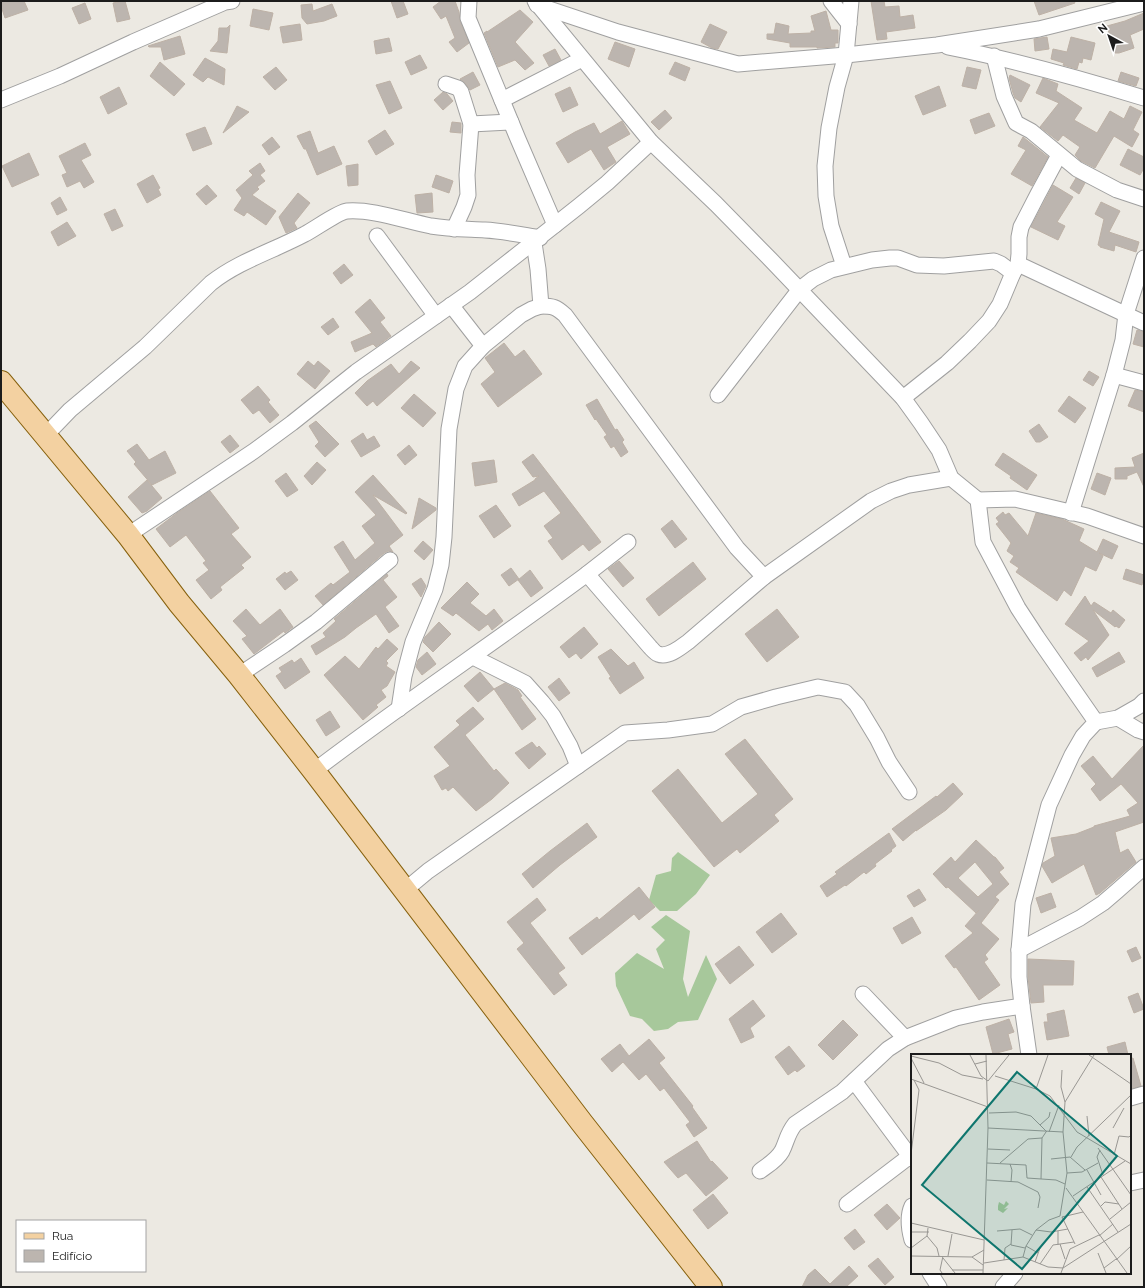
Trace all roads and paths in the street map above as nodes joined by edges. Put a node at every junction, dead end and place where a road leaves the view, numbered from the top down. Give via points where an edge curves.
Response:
1 (227, 1) edge
2 (469, 1) edge
3 (830, 1) edge
4 (851, 1) edge
5 (532, 2) edge
6 (1144, 3) edge
7 (1120, 5) edge
8 (849, 24) junction
9 (937, 45) junction
10 (846, 55) junction
11 (994, 56) junction
12 (582, 59) junction
13 (446, 84) dead end
14 (1144, 98) edge
15 (1, 100) edge
16 (502, 100) junction
17 (511, 122) junction
18 (472, 124) junction
19 (651, 142) junction
20 (1059, 155) junction
21 (1144, 199) edge
22 (555, 225) junction
23 (454, 229) junction
24 (377, 236) dead end
25 (537, 240) junction
26 (1144, 258) edge
27 (844, 266) junction
28 (1015, 268) junction
29 (800, 290) junction
30 (451, 305) junction
31 (541, 306) junction
32 (1126, 314) junction
33 (436, 316) junction
34 (1144, 322) edge
35 (483, 346) junction
36 (1114, 375) junction
37 (1144, 383) edge
38 (5, 392) edge
39 (718, 395) dead end
40 (903, 398) junction
41 (45, 436) junction
42 (951, 478) junction
43 (978, 500) junction
44 (1071, 513) junction
45 (128, 535) junction
46 (1144, 536) edge
47 (628, 542) dead end
48 (390, 560) dead end
49 (587, 574) junction
50 (764, 577) junction
51 (473, 657) junction
52 (239, 675) junction
53 (1144, 701) edge
54 (399, 709) junction
55 (1118, 718) junction
56 (1096, 722) junction
57 (1144, 732) edge
58 (578, 766) junction
59 (314, 771) junction
60 (909, 792) dead end
61 (1144, 867) edge
62 (404, 890) junction
63 (1019, 950) junction
64 (864, 994) dead end
65 (1022, 1006) junction
66 (905, 1038) junction
67 (1029, 1054) edge
68 (854, 1081) junction
69 (1144, 1094) edge
70 (1131, 1098) edge
71 (911, 1158) edge
72 (760, 1171) dead end
73 (1144, 1180) edge
74 (1131, 1183) edge
75 (847, 1204) dead end
76 (911, 1208) edge
77 (911, 1236) edge
78 (931, 1274) edge
79 (1014, 1274) edge
80 (712, 1287) edge
81 (939, 1287) edge
82 (1003, 1287) edge

1 - 15 street
2 - 16 street via 468,18
3 - 8 street
4 - 8 street
5 - 10 street via 618,32 738,64
5 - 12 street
6 - 7 street
7 - 9 street via 1039,29
8 - 10 street
9 - 10 street
9 - 11 street
10 - 27 street via 829,128 825,166 831,226
11 - 14 street
11 - 20 street via 1004,96 1016,123 1031,131
12 - 16 street
12 - 19 street
13 - 18 street via 461,92
16 - 17 street
17 - 18 street
17 - 22 street
18 - 23 street via 467,175 468,195
19 - 22 street via 607,183
19 - 29 street
20 - 21 street via 1078,170 1117,190
20 - 28 street via 1021,226
22 - 25 street
23 - 25 street via 486,230
23 - 41 street via 363,211 345,211 306,234 245,261 211,283 145,347 70,410
24 - 33 street
25 - 30 street
25 - 31 street
26 - 32 street
27 - 28 street via 898,258 917,265 944,266 994,261
27 - 29 street via 813,279
28 - 32 street
28 - 40 street via 1000,304 989,321 947,363
29 - 39 street
29 - 40 street
30 - 33 street
30 - 35 street
31 - 35 street via 521,315
31 - 50 street via 552,306 565,315 738,548
32 - 34 street
32 - 36 street via 1123,340
33 - 45 street via 356,372 254,451
35 - 54 street via 465,366 456,389 449,429 441,565 435,589 413,642
36 - 37 street
36 - 44 street
38 - 41 main road
40 - 42 street via 939,450
41 - 45 main road
42 - 43 street
42 - 50 street via 909,485 871,501
43 - 44 street via 1015,499
43 - 56 street via 983,542 1018,608
44 - 46 street
45 - 52 main road via 179,603
47 - 49 street
48 - 52 street via 316,622
49 - 50 street via 650,647 657,654 666,655 688,642
49 - 51 street
51 - 54 street
51 - 58 street via 525,682 553,716
52 - 59 main road
53 - 55 street
54 - 59 street
55 - 56 street
55 - 57 street
56 - 63 street via 1072,754 1049,805 1023,904
58 - 60 street via 625,733 712,724 740,708 818,687 845,692 857,705
58 - 62 street
59 - 62 main road
61 - 63 street via 1103,903
62 - 80 main road via 582,1123
63 - 65 street
64 - 66 street
65 - 66 street via 956,1018
65 - 67 street
66 - 68 street via 888,1049
68 - 71 street
68 - 72 street via 831,1101 795,1124 790,1130 783,1150
69 - 70 street
71 - 75 street
73 - 74 street
76 - 77 street
78 - 81 street
79 - 82 street

